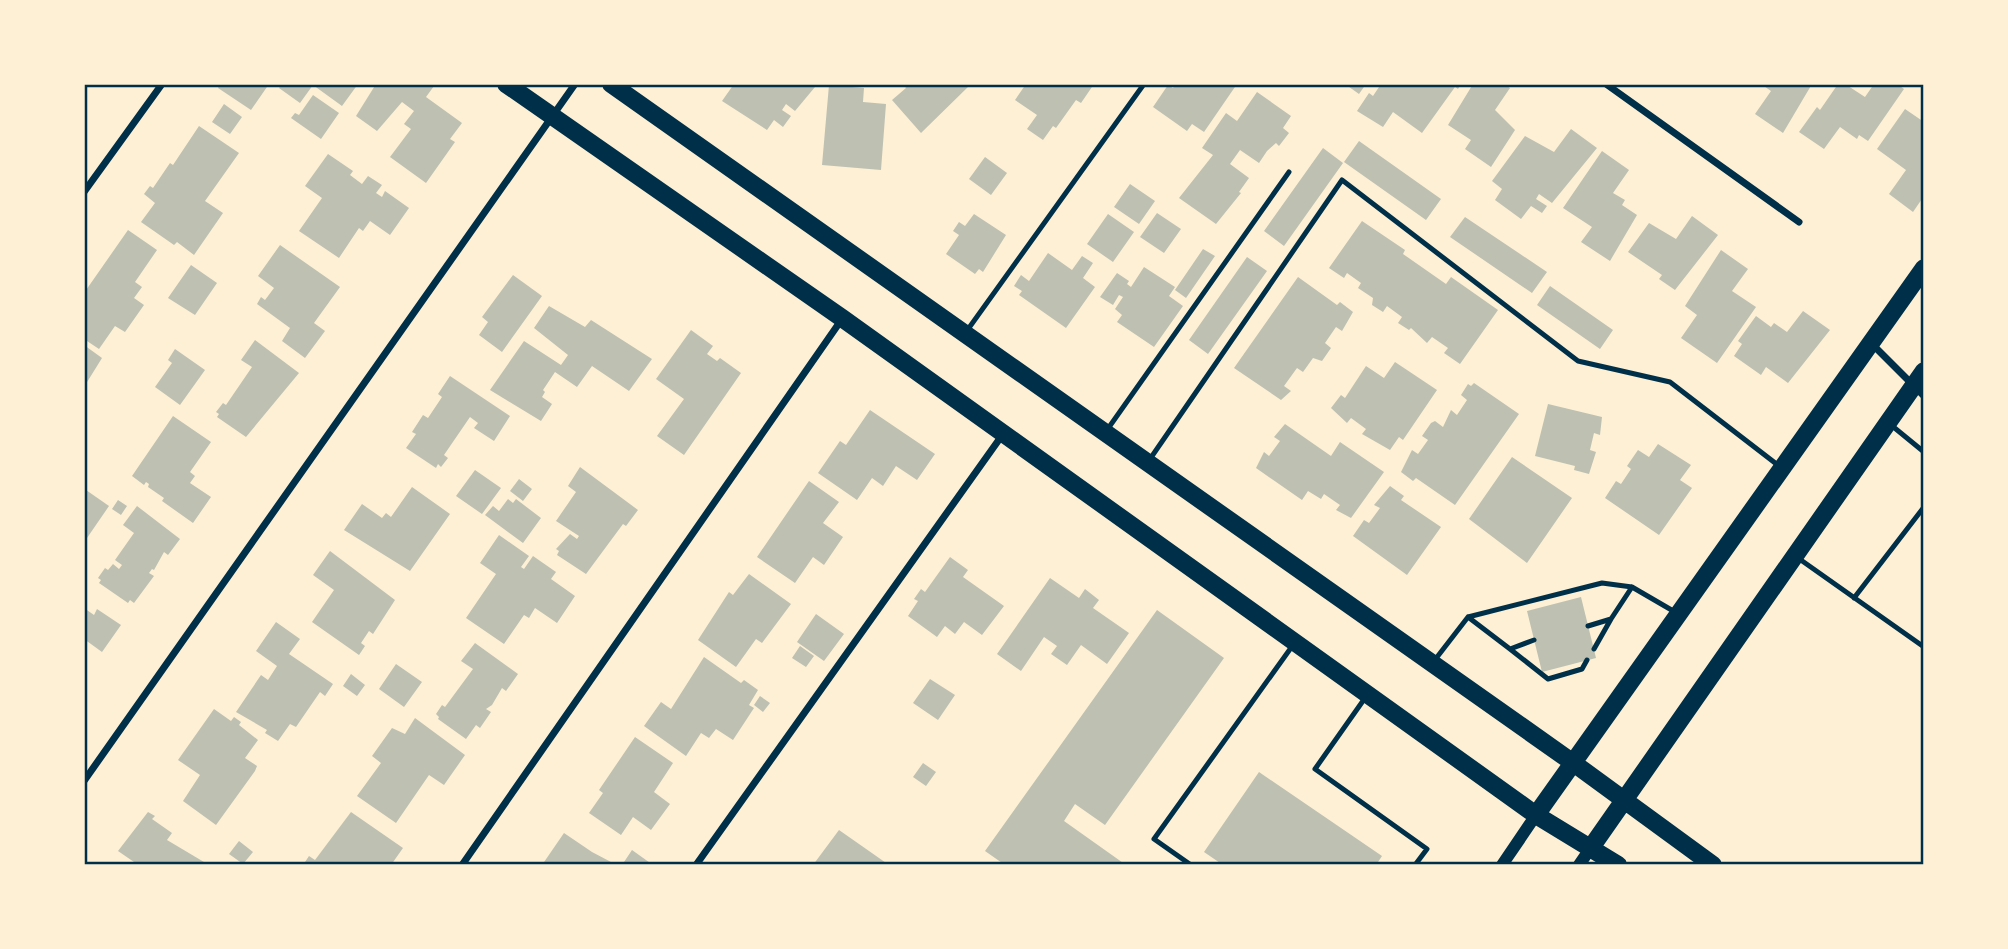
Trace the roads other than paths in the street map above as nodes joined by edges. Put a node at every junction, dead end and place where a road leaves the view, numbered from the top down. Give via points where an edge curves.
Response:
1 (162, 84) edge
2 (506, 84) edge
3 (575, 84) edge
4 (611, 84) edge
5 (1144, 84) edge
6 (1606, 84) edge
7 (552, 116) junction
8 (1289, 172) dead end
9 (84, 192) edge
10 (1799, 222) dead end
11 (1924, 268) edge
12 (842, 318) junction
13 (965, 334) junction
14 (1871, 343) junction
15 (1920, 384) edge
16 (1888, 422) junction
17 (1003, 433) junction
18 (1105, 433) junction
19 (1924, 452) edge
20 (1148, 462) junction
21 (1782, 468) junction
22 (1924, 508) edge
23 (1794, 556) junction
24 (1632, 587) junction
25 (1854, 598) junction
26 (1677, 613) junction
27 (1468, 617) junction
28 (1611, 619) junction
29 (1588, 626) dead end
30 (1296, 640) junction
31 (1534, 640) dead end
32 (1924, 647) edge
33 (1510, 649) junction
34 (1594, 649) dead end
35 (1587, 660) dead end
36 (1432, 664) junction
37 (1369, 693) junction
38 (1572, 762) junction
39 (84, 781) edge
40 (1624, 800) junction
41 (1536, 815) junction
42 (1590, 849) junction
43 (461, 865) edge
44 (696, 865) edge
45 (1191, 865) edge
46 (1415, 865) edge
47 (1502, 865) edge
48 (1579, 865) edge
49 (1618, 865) edge
50 (1713, 865) edge

1 - 9 street
2 - 7 main road
3 - 7 street
4 - 13 main road
5 - 13 lane
6 - 10 street
7 - 12 main road
7 - 39 street
8 - 18 lane
11 - 14 main road
12 - 17 main road
12 - 43 street
13 - 18 main road
14 - 15 street
14 - 21 main road
15 - 16 main road
16 - 19 lane
16 - 23 main road
17 - 30 main road
17 - 44 street
18 - 20 main road
20 - 21 lane via 1342,180 1578,361 1670,382
20 - 36 main road
21 - 26 main road
22 - 25 lane
23 - 25 lane
23 - 40 main road
24 - 26 lane
24 - 27 lane via 1602,583
24 - 28 lane
25 - 32 lane
26 - 38 main road
27 - 33 lane
27 - 36 lane
28 - 29 lane
28 - 34 lane
30 - 37 main road
30 - 45 lane via 1154,839
31 - 33 lane
33 - 35 lane via 1548,679 1581,669
36 - 38 main road
37 - 41 main road
37 - 46 lane via 1315,769 1427,849
38 - 40 main road
38 - 41 main road
40 - 42 main road
40 - 50 main road
41 - 42 main road
41 - 47 street
42 - 48 street
42 - 49 main road

